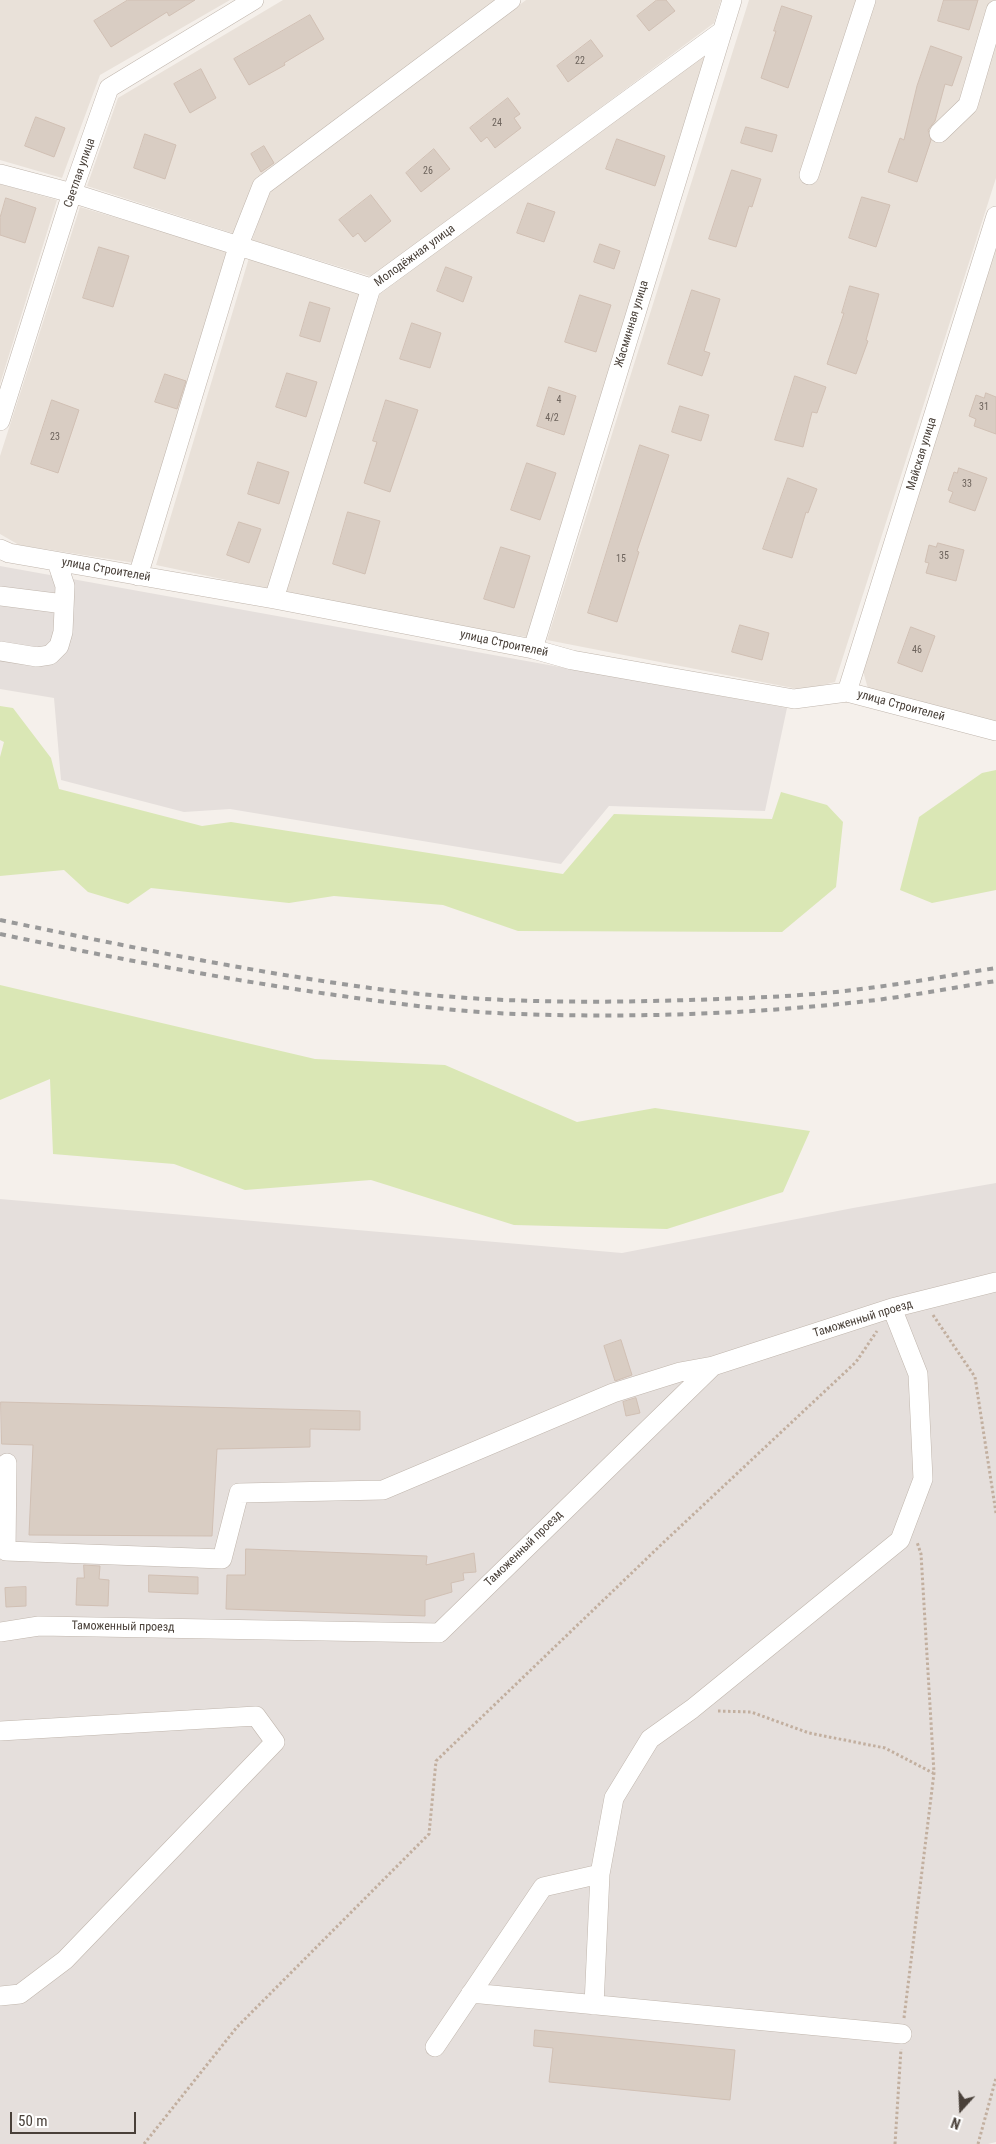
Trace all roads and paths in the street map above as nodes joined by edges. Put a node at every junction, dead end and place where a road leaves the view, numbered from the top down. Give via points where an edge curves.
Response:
1 (254, 0) edge
2 (511, 0) edge
3 (732, 0) edge
4 (866, 0) edge
5 (996, 10) edge
6 (721, 32) junction
7 (939, 133) dead end
8 (0, 174) edge
9 (809, 175) dead end
10 (72, 193) junction
11 (996, 216) edge
12 (238, 247) junction
13 (371, 288) junction
14 (0, 421) edge
15 (5, 551) edge
16 (57, 562) junction
17 (138, 576) junction
18 (0, 596) edge
19 (274, 599) junction
20 (64, 604) junction
21 (533, 649) junction
22 (0, 651) edge
23 (847, 692) junction
24 (996, 731) edge
25 (996, 1282) edge
26 (924, 1301) junction
27 (892, 1308) junction
28 (713, 1366) junction
29 (7, 1463) dead end
30 (996, 1513) edge
31 (909, 1515) junction
32 (0, 1632) edge
33 (692, 1709) junction
34 (0, 1731) edge
35 (934, 1773) junction
36 (600, 1874) junction
37 (470, 1993) junction
38 (0, 1996) edge
39 (594, 2005) junction
40 (902, 2034) junction
41 (435, 2047) dead end
42 (996, 2078) edge
43 (144, 2144) edge
44 (895, 2144) edge
45 (978, 2144) edge

1 - 10 street, Светлая улица via 110,88
2 - 12 street via 262,186
3 - 6 street, Жасминная улица
4 - 9 street
5 - 7 street via 968,105
6 - 13 street, Молодёжная улица
6 - 21 street, Жасминная улица
8 - 10 street
10 - 12 street
10 - 14 street, Светлая улица
11 - 23 street, Майская улица
12 - 13 street
12 - 17 street
13 - 19 street, Молодёжная улица
15 - 16 street, улица Строителей
16 - 17 street, улица Строителей
16 - 20 street via 65,586
17 - 19 street, улица Строителей
18 - 20 street
19 - 21 street, улица Строителей
20 - 22 street via 63,632 59,646 50,654 37,657
21 - 23 street, улица Строителей via 572,660 794,699
23 - 24 street, улица Строителей
25 - 26 street, Таможенный проезд
26 - 27 street, Таможенный проезд
26 - 30 path via 975,1377
27 - 28 street, Таможенный проезд
27 - 31 street via 918,1374 923,1479
27 - 43 path via 856,1362 436,1761 429,1834 237,2027
28 - 29 street via 680,1372 613,1393 383,1490 240,1493 222,1559 6,1551
28 - 32 street, Таможенный проезд via 438,1632 39,1626
31 - 33 street via 900,1540
31 - 35 path via 921,1554
33 - 35 path via 751,1712 809,1733 885,1748
33 - 36 street via 650,1739 614,1798
34 - 38 street via 256,1716 275,1742 65,1960 20,1994
35 - 40 path
36 - 37 street via 543,1887
36 - 39 street
37 - 39 street
37 - 41 street
39 - 40 street
40 - 44 path
42 - 45 path

